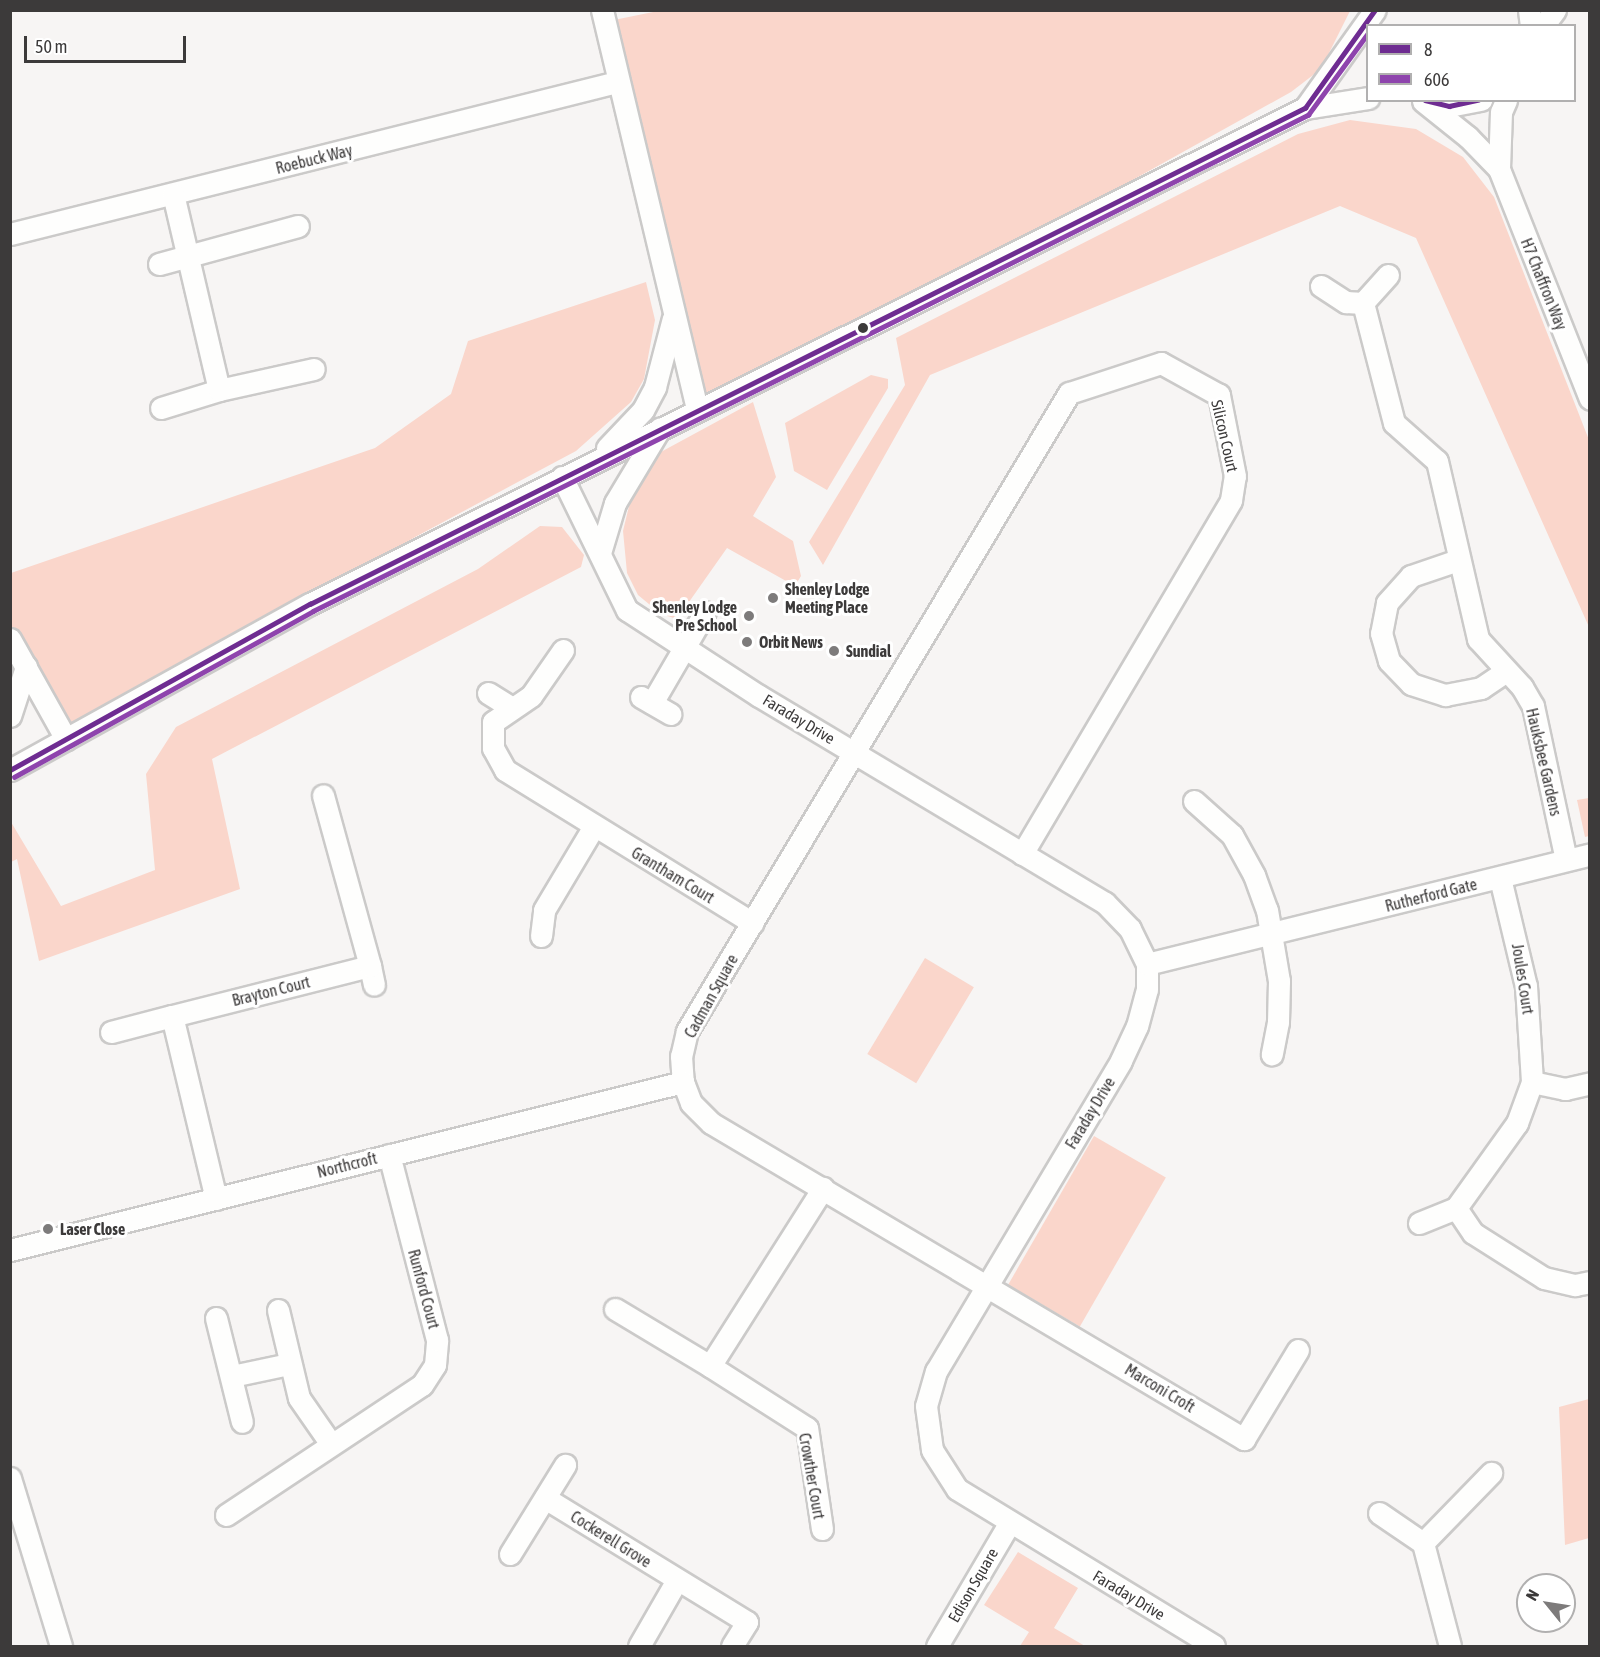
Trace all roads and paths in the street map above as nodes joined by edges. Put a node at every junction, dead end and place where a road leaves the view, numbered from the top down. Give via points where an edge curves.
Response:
1 (602, 10) edge
2 (1376, 10) edge
3 (1555, 10) edge
4 (1544, 24) edge
5 (616, 82) junction
6 (1366, 98) edge
7 (1424, 102) edge
8 (1428, 102) edge
9 (1470, 102) edge
10 (1505, 102) edge
11 (1305, 108) junction
12 (1499, 169) junction
13 (173, 194) junction
14 (298, 226) dead end
15 (10, 234) edge
16 (189, 254) junction
17 (159, 264) dead end
18 (1388, 275) dead end
19 (1321, 286) dead end
20 (1363, 303) junction
21 (674, 312) junction
22 (314, 369) dead end
23 (219, 390) junction
24 (1590, 399) edge
25 (161, 408) dead end
26 (697, 410) junction
27 (660, 428) junction
28 (597, 459) junction
29 (562, 477) junction
30 (600, 553) junction
31 (1458, 560) junction
32 (705, 612) dead end
33 (10, 639) edge
34 (684, 649) junction
35 (563, 650) dead end
36 (26, 667) junction
37 (1505, 672) junction
38 (488, 693) dead end
39 (654, 705) dead end
40 (510, 707) junction
41 (10, 716) edge
42 (66, 739) junction
43 (855, 752) junction
44 (10, 770) edge
45 (324, 795) dead end
46 (1194, 801) dead end
47 (594, 826) junction
48 (1022, 854) junction
49 (1590, 854) edge
50 (1566, 860) junction
51 (1500, 878) junction
52 (753, 923) junction
53 (1272, 935) junction
54 (541, 936) dead end
55 (1147, 964) junction
56 (172, 1016) junction
57 (111, 1032) dead end
58 (1272, 1054) dead end
59 (683, 1082) junction
60 (1532, 1082) junction
61 (1590, 1083) edge
62 (389, 1155) junction
63 (823, 1188) junction
64 (216, 1199) junction
65 (1456, 1208) junction
66 (1419, 1223) dead end
67 (10, 1250) edge
68 (1590, 1282) edge
69 (987, 1283) junction
70 (615, 1309) dead end
71 (278, 1310) dead end
72 (216, 1318) dead end
73 (1298, 1350) dead end
74 (289, 1364) junction
75 (710, 1366) junction
76 (232, 1376) junction
77 (242, 1422) dead end
78 (331, 1444) junction
79 (565, 1465) dead end
80 (1491, 1473) dead end
81 (10, 1478) edge
82 (545, 1498) junction
83 (1379, 1514) dead end
84 (226, 1515) dead end
85 (1009, 1524) junction
86 (822, 1529) dead end
87 (1423, 1544) junction
88 (510, 1554) dead end
89 (677, 1580) junction
90 (61, 1647) edge
91 (639, 1647) edge
92 (732, 1647) edge
93 (937, 1647) edge
94 (1214, 1647) edge
95 (1450, 1647) edge

1 - 5 street
2 - 11 street
3 - 4 street
5 - 13 street, Roebuck Way
5 - 21 street
6 - 11 street
7 - 12 street, H7 Chaffron Way via 1468,137
8 - 9 street via 1449,106
10 - 12 street, H7 Chaffron Way via 1501,112
11 - 26 street
12 - 24 street, H7 Chaffron Way
13 - 15 street, Roebuck Way
13 - 16 street
14 - 16 street
16 - 17 street
16 - 23 street
18 - 20 street
19 - 20 street via 1346,302
20 - 31 street, Hauksbee Gardens via 1394,423 1437,461
21 - 26 street
21 - 28 street via 655,387 643,411
22 - 23 street
23 - 25 street
26 - 27 street
27 - 28 street
27 - 30 street via 615,502
28 - 29 street
29 - 30 street, Faraday Drive
29 - 42 street via 310,604
30 - 34 street, Faraday Drive via 627,610
31 - 37 street, Hauksbee Gardens via 1478,639
31 - 37 street via 1412,576 1387,603 1381,633 1389,661 1411,684 1445,695 1481,688
32 - 34 street
33 - 36 street
34 - 39 street
34 - 43 street, Faraday Drive
35 - 40 street, Grantham Court via 531,696
36 - 41 street
36 - 42 street
37 - 50 street, Hauksbee Gardens via 1522,687 1533,706
38 - 40 street
40 - 47 street, Grantham Court via 493,722 493,748 504,770
42 - 44 street
43 - 48 street, Faraday Drive
43 - 48 street, Silicon Court via 1070,393 1161,363 1219,395 1235,476 1231,500
43 - 52 street, Cadman Square
45 - 56 street, Brayton Court via 372,976
46 - 53 street via 1232,835 1254,875
47 - 52 street, Grantham Court
47 - 54 street via 544,910
48 - 55 street, Faraday Drive via 1105,903 1130,929
49 - 50 street, Rutherford Gate
50 - 51 street, Rutherford Gate
51 - 53 street, Rutherford Gate
51 - 60 street, Joules Court via 1526,986
52 - 59 street, Cadman Square via 687,1031 681,1056
53 - 55 street, Rutherford Gate
53 - 58 street via 1279,981
55 - 69 street, Faraday Drive via 1144,998 1121,1061
56 - 57 street, Brayton Court
56 - 64 street
59 - 62 street, Northcroft
59 - 63 street, Cadman Square via 691,1103 711,1123
60 - 61 street via 1565,1089
60 - 65 street, Joules Court via 1517,1123
62 - 64 street, Northcroft
62 - 78 street, Runford Court via 437,1340 435,1365 422,1385
63 - 69 street, Cadman Square
63 - 75 street
64 - 67 street, Northcroft
65 - 66 street
65 - 68 street via 1473,1233 1544,1278 1575,1286
69 - 73 street, Marconi Croft via 1244,1439
69 - 85 street, Faraday Drive via 936,1371 926,1406 932,1450 957,1489
70 - 75 street, Crowther Court
71 - 74 street
72 - 76 street
74 - 76 street
74 - 78 street via 299,1398
75 - 86 street, Crowther Court via 807,1428
76 - 77 street
78 - 84 street, Runford Court
79 - 82 street
80 - 87 street
81 - 90 street
82 - 88 street
82 - 89 street, Cockerell Grove
83 - 87 street
85 - 93 street, Edison Square
85 - 94 street, Faraday Drive
87 - 95 street
89 - 91 street
89 - 92 street, Cockerell Grove via 747,1622

